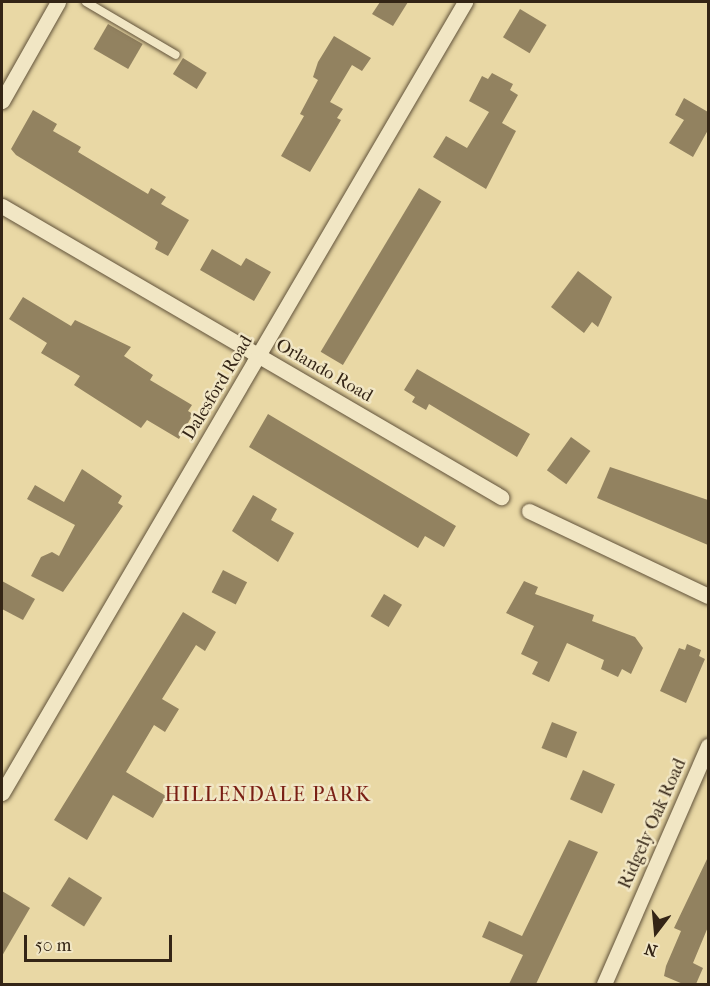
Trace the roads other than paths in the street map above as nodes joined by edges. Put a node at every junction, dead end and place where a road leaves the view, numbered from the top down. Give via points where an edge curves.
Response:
1 (58, 2) edge
2 (86, 2) edge
3 (465, 2) edge
4 (176, 55) dead end
5 (2, 101) edge
6 (2, 206) edge
7 (260, 356) junction
8 (501, 497) dead end
9 (529, 511) dead end
10 (708, 596) edge
11 (708, 746) edge
12 (2, 793) edge
13 (604, 984) edge

1 - 5 street
2 - 4 lane
3 - 7 street, Dalesford Road
6 - 7 street, Orlando Road
7 - 8 street, Orlando Road
7 - 12 street, Dalesford Road
9 - 10 street
11 - 13 street, Ridgely Oak Road

